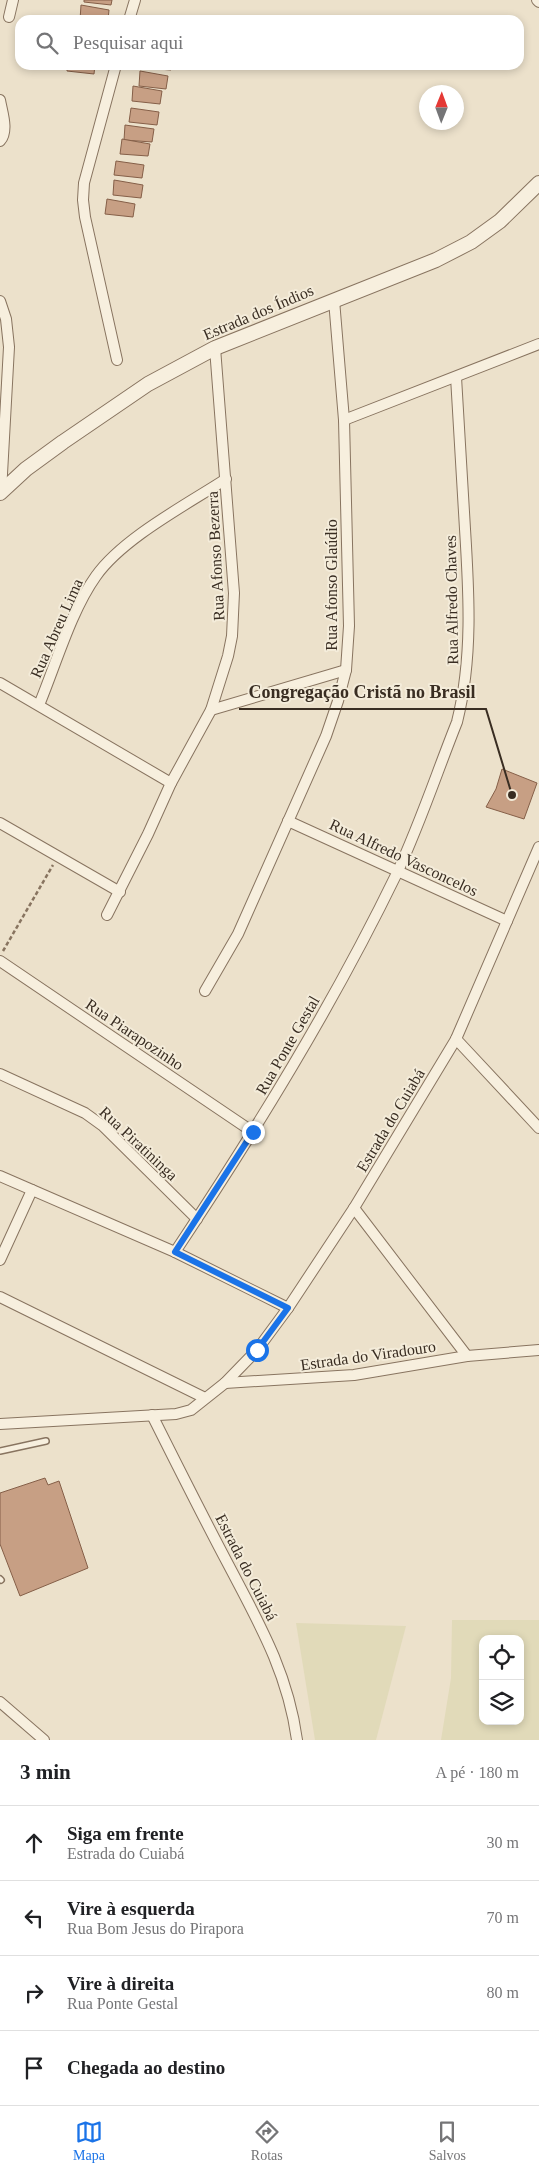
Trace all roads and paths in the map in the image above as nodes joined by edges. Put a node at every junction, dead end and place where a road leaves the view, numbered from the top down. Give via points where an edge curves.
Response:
1 (13, 0) edge
2 (134, 0) edge
3 (130, 15) edge
4 (9, 17) dead end
5 (115, 70) edge
6 (0, 100) edge
7 (0, 141) edge
8 (539, 183) edge
9 (334, 300) junction
10 (0, 301) edge
11 (539, 344) edge
12 (215, 348) junction
13 (117, 360) dead end
14 (456, 377) junction
15 (344, 420) junction
16 (226, 480) junction
17 (0, 492) edge
18 (346, 670) junction
19 (0, 683) edge
20 (39, 705) junction
21 (211, 710) junction
22 (171, 783) junction
23 (288, 821) junction
24 (0, 823) edge
25 (538, 850) edge
26 (58, 857) junction
27 (397, 871) junction
28 (120, 892) junction
29 (107, 915) dead end
30 (507, 921) junction
31 (0, 957) edge
32 (0, 961) edge
33 (205, 990) dead end
34 (456, 1039) junction
35 (0, 1074) edge
36 (539, 1128) edge
37 (253, 1132) junction
38 (0, 1176) edge
39 (32, 1190) junction
40 (354, 1208) junction
41 (197, 1219) junction
42 (175, 1252) junction
43 (0, 1260) edge
44 (0, 1297) edge
45 (288, 1308) junction
46 (539, 1350) edge
47 (467, 1356) junction
48 (226, 1383) junction
49 (206, 1398) junction
50 (152, 1415) junction
51 (0, 1424) edge
52 (46, 1441) dead end
53 (0, 1451) edge
54 (0, 1702) edge
55 (44, 1740) edge
56 (297, 1740) edge

1 - 4 street
2 - 3 street
5 - 13 street via 82,200
6 - 7 street via 5,128
8 - 9 street, Estrada dos Índios via 500,221 471,242 436,260
9 - 12 street, Estrada dos Índios
9 - 15 street, Rua Afonso Glaúdio
10 - 17 street via 9,347
11 - 14 street
12 - 16 street, Rua Afonso Bezerra
12 - 17 street, Estrada dos Índios via 148,384 97,418 26,469
14 - 15 street
14 - 27 street, Rua Alfredo Chaves via 467,555 467,670 457,722
15 - 18 street, Rua Afonso Glaúdio via 350,626
16 - 20 street, Rua Abreu Lima via 136,538 96,575 75,615
16 - 21 street, Rua Afonso Bezerra via 234,614 228,656
18 - 21 street
18 - 23 street, Rua Afonso Glaúdio via 326,736
19 - 20 street
20 - 22 street
21 - 22 street, Rua Afonso Bezerra
22 - 28 street, Rua Afonso Bezerra
23 - 27 street, Rua Alfredo Vasconcelos
23 - 33 street, Rua Afonso Glaúdio via 238,934
24 - 26 street
25 - 30 street, Estrada do Cuiabá
26 - 28 street
26 - 31 path
27 - 30 street, Rua Alfredo Vasconcelos
27 - 37 street, Rua Ponte Gestal via 340,984
28 - 29 street, Rua Afonso Bezerra
30 - 34 street, Estrada do Cuiabá
32 - 37 street, Rua Piarapozinho
34 - 36 street
34 - 40 street, Estrada do Cuiabá
35 - 41 street, Rua Piratininga via 85,1113 103,1126
37 - 41 street, Rua Ponte Gestal
38 - 39 street
39 - 42 street
39 - 43 street
40 - 45 street, Estrada do Cuiabá
40 - 47 street
41 - 42 street, Rua Ponte Gestal
42 - 45 street
44 - 49 street
45 - 48 street, Estrada do Cuiabá via 257,1350
46 - 47 street, Estrada do Viradouro
47 - 48 street, Estrada do Viradouro via 354,1375
48 - 49 street
49 - 50 street via 191,1410
50 - 51 street
50 - 56 street, Estrada do Cuiabá via 282,1671
52 - 53 lane
54 - 55 street

